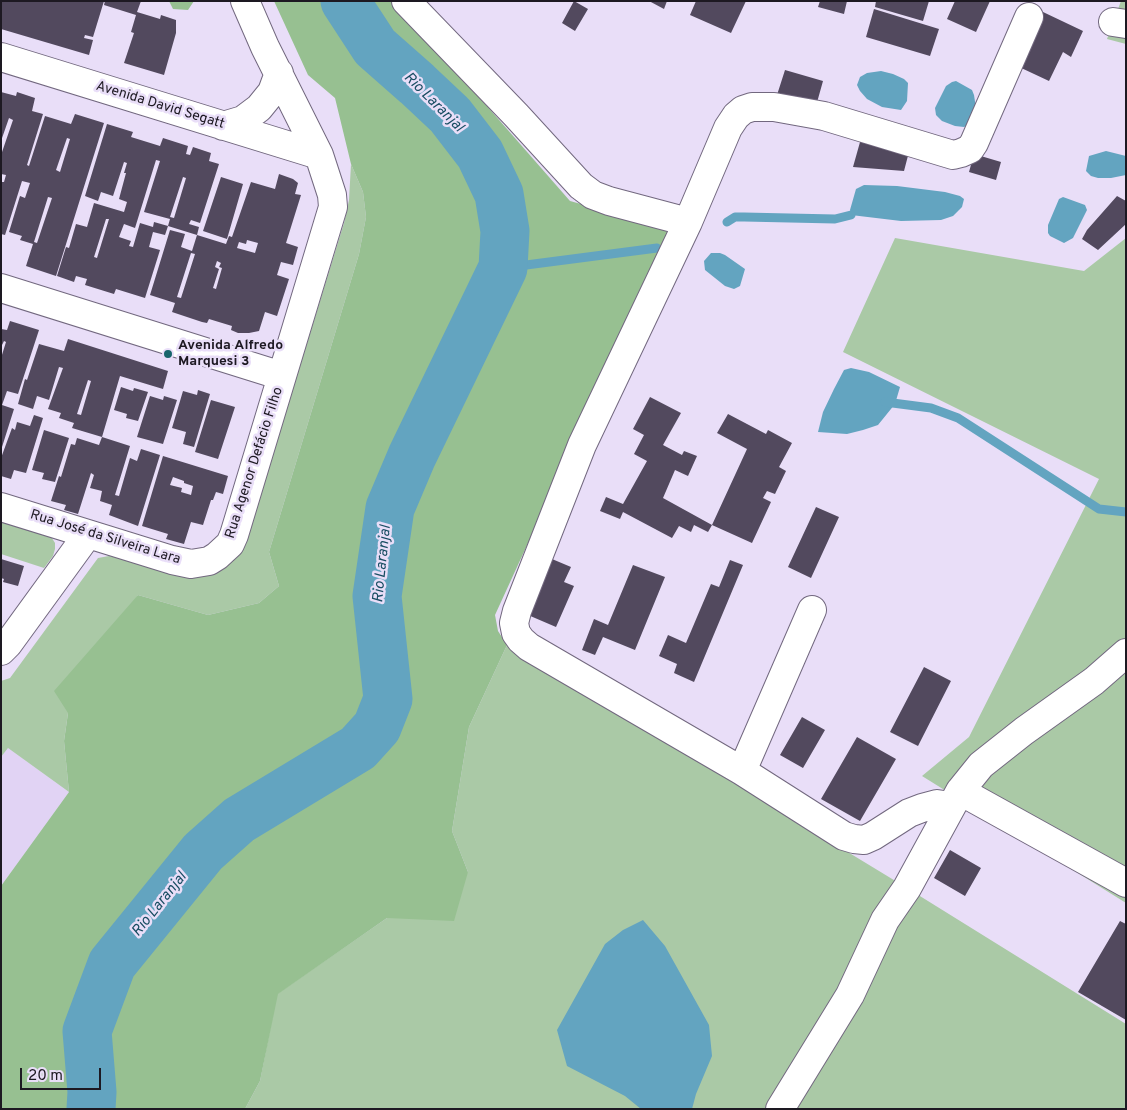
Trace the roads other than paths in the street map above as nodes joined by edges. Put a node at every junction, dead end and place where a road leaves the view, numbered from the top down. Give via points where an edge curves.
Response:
1 (245, 1) edge
2 (406, 1) edge
3 (1029, 17) dead end
4 (1, 57) edge
5 (279, 74) junction
6 (223, 126) junction
7 (319, 155) junction
8 (688, 222) junction
9 (1, 288) edge
10 (282, 376) junction
11 (1, 507) edge
12 (88, 534) junction
13 (209, 561) joint
14 (812, 610) dead end
15 (1, 651) edge
16 (1126, 653) edge
17 (742, 771) junction
18 (956, 798) junction
19 (1126, 883) edge
20 (780, 1109) edge

1 - 5 street, Rua Agenor Defácio Filho
2 - 8 street via 581,186 609,201
3 - 8 street via 970,149 953,155 824,116 752,107 736,116 728,128
4 - 6 street, Avenida David Segatt
5 - 6 street via 272,92 259,108 243,120
5 - 7 street, Rua Agenor Defácio Filho
6 - 7 street, Avenida David Segatt
7 - 10 street, Rua Agenor Defácio Filho via 333,207
8 - 17 street via 582,445 514,623 516,633 530,647
9 - 10 street
10 - 13 street, Rua Agenor Defácio Filho via 234,535 224,550
11 - 12 street, Rua José da Silveira Lara
12 - 13 street, Rua José da Silveira Lara via 172,560 191,564
12 - 15 street
14 - 17 street
16 - 18 street via 981,765
17 - 18 street via 844,836 854,839 864,840 909,813
18 - 19 street
18 - 20 street via 908,888 886,920 850,996

